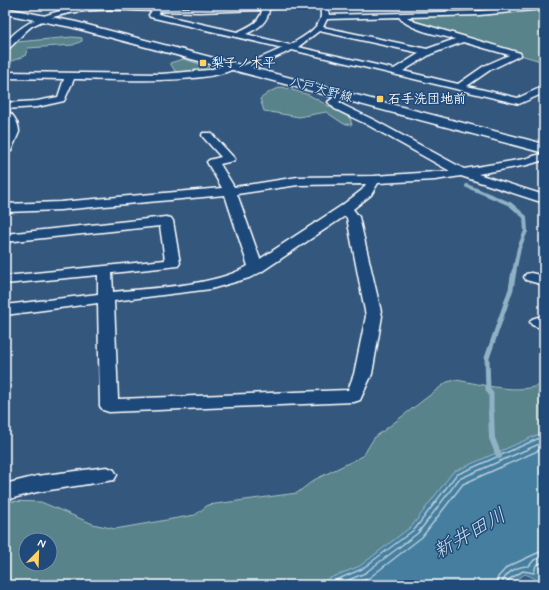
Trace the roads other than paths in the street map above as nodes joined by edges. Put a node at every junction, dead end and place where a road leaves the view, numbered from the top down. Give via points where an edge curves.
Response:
1 (124, 5) edge
2 (300, 5) edge
3 (323, 5) edge
4 (450, 5) edge
5 (266, 6) edge
6 (544, 7) edge
7 (115, 8) junction
8 (159, 8) junction
9 (217, 9) junction
10 (8, 12) edge
11 (458, 13) junction
12 (401, 15) junction
13 (325, 17) junction
14 (43, 18) junction
15 (196, 26) junction
16 (319, 29) junction
17 (238, 35) junction
18 (462, 39) junction
19 (289, 47) junction
20 (5, 48) edge
21 (428, 52) junction
22 (238, 68) junction
23 (395, 72) junction
24 (5, 75) edge
25 (70, 76) junction
26 (460, 87) junction
27 (544, 89) edge
28 (342, 95) junction
29 (5, 106) edge
30 (5, 113) edge
31 (207, 135) dead end
32 (544, 149) edge
33 (5, 150) edge
34 (544, 156) edge
35 (461, 172) junction
36 (374, 180) junction
37 (230, 190) junction
38 (544, 199) edge
39 (5, 208) edge
40 (346, 209) junction
41 (5, 238) edge
42 (256, 269) junction
43 (105, 270) junction
44 (5, 280) edge
45 (106, 298) junction
46 (5, 310) edge
47 (108, 475) dead end
48 (5, 492) edge

1 - 7 street
2 - 5 street
3 - 13 street
4 - 11 street
5 - 9 street
5 - 17 street via 264,19
6 - 11 street
7 - 8 street
7 - 14 street via 65,12
8 - 9 street
8 - 15 street via 153,16
9 - 15 street via 218,14
10 - 14 main road, 八戸大野線
11 - 12 street
12 - 13 street
12 - 18 street via 412,24
13 - 16 street
14 - 20 street via 17,34
14 - 22 main road, 八戸大野線
15 - 17 street
16 - 19 street
16 - 21 street
17 - 19 street
18 - 21 street
18 - 26 street via 517,55 487,68
19 - 22 street
19 - 23 street
21 - 23 street
22 - 25 street via 171,76
22 - 28 main road, 八戸大野線
23 - 26 street
24 - 25 street
25 - 29 street via 61,99
26 - 27 street via 519,101
28 - 32 main road, 八戸大野線
28 - 35 street via 333,102 339,107
30 - 33 street via 13,124 14,131
31 - 37 street via 228,159 213,162
34 - 35 street via 514,164
35 - 36 street
35 - 38 street
36 - 37 street via 298,181
36 - 40 street via 366,192
37 - 39 street via 83,204
37 - 42 street
40 - 42 street
40 - 45 street via 353,217 374,316 363,374 354,396 109,406
41 - 43 street via 166,222 173,263
42 - 45 street via 211,285
43 - 44 street
43 - 45 street
45 - 46 street
47 - 48 street via 38,484

